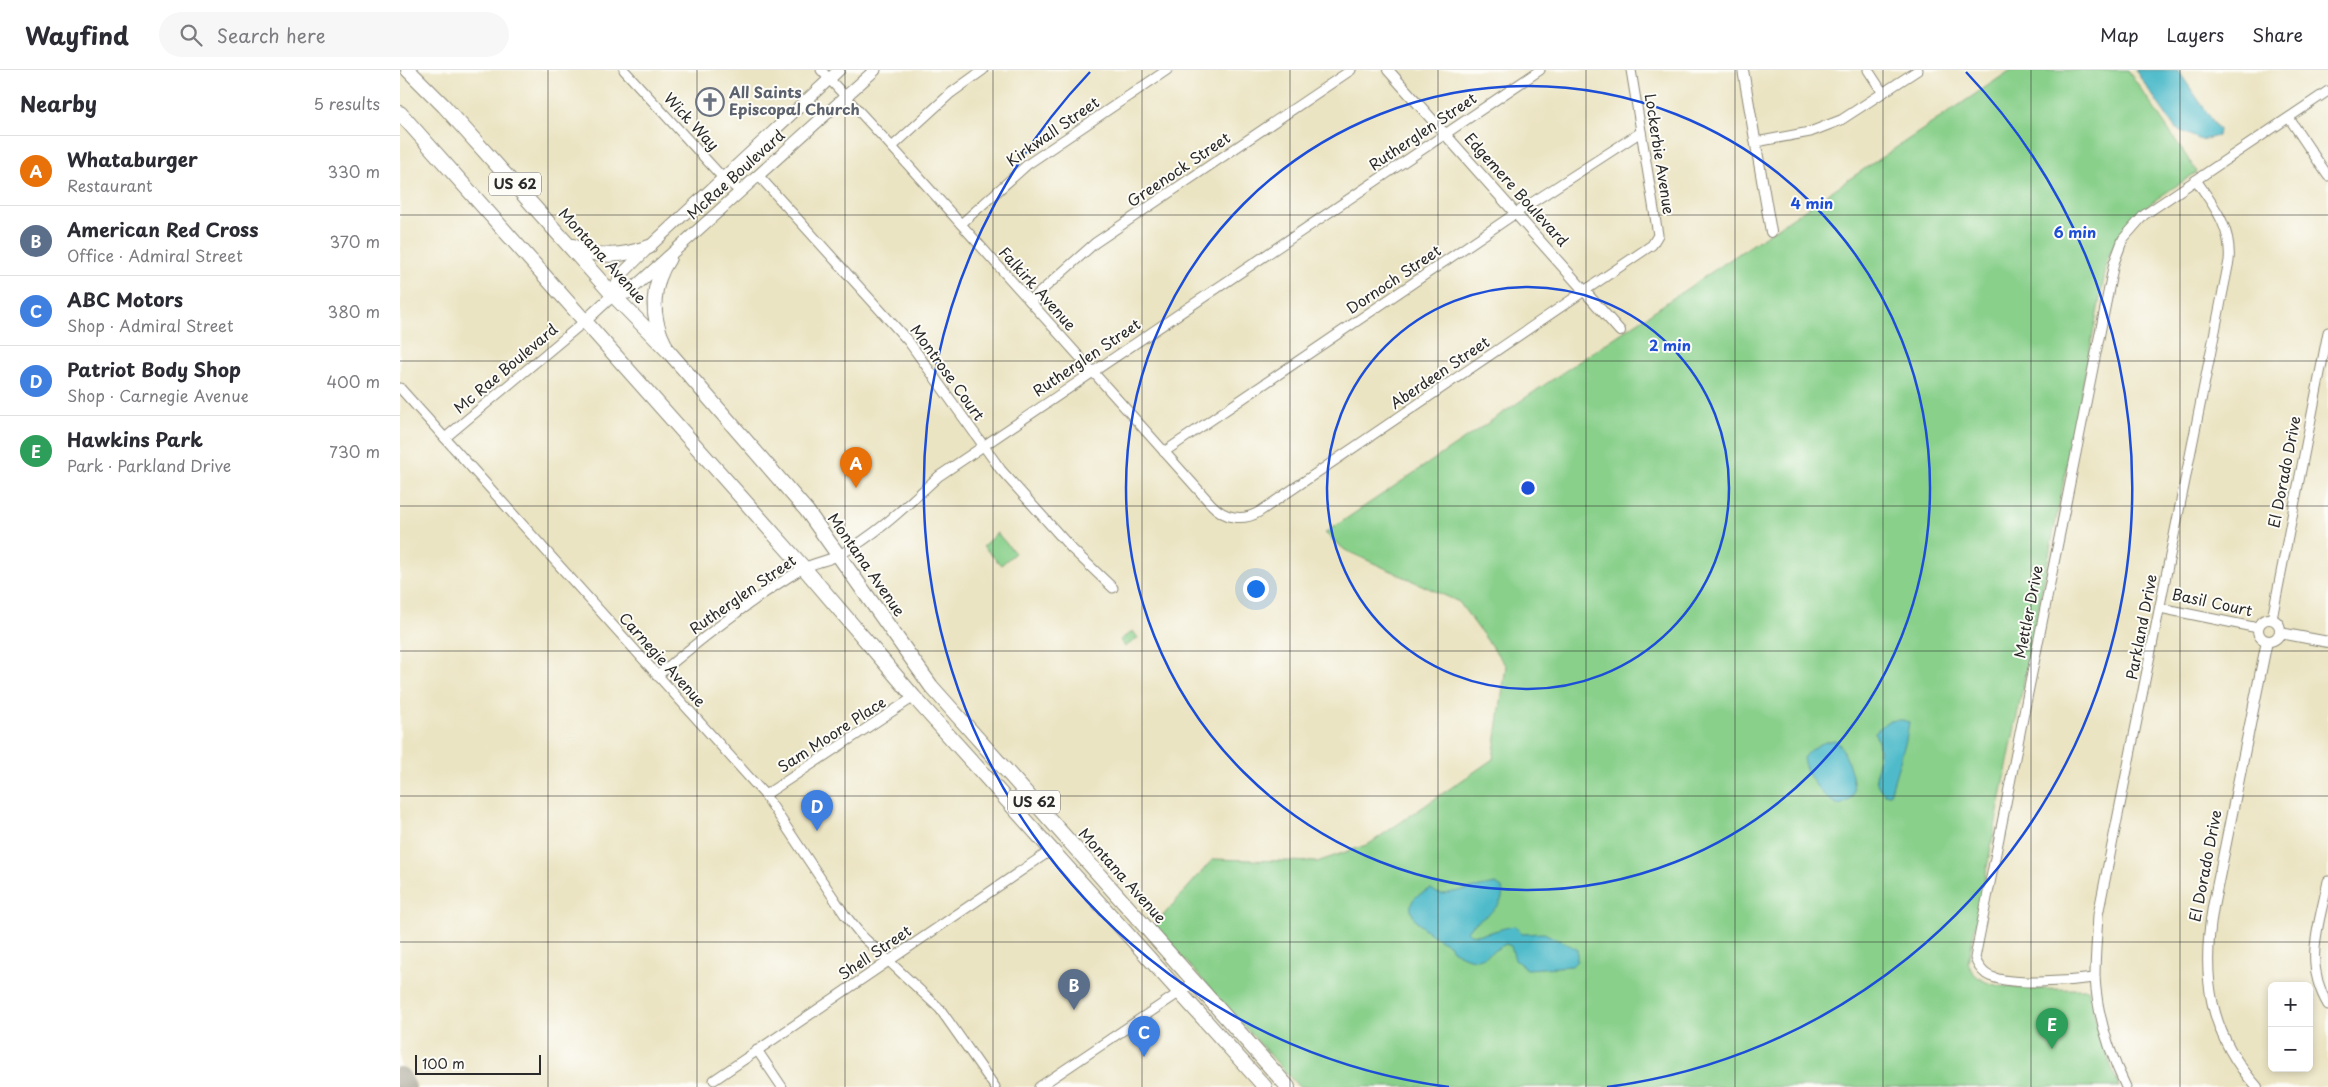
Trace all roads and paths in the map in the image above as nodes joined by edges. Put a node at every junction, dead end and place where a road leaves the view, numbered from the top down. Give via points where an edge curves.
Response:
1 (408, 70) edge
2 (624, 70) edge
3 (820, 70) edge
4 (839, 70) edge
5 (876, 70) edge
6 (983, 70) edge
7 (1167, 70) edge
8 (1351, 70) edge
9 (1388, 70) edge
10 (1540, 70) edge
11 (1631, 70) edge
12 (1743, 70) edge
13 (1868, 70) edge
14 (1918, 70) edge
15 (828, 80) junction
16 (2328, 91) edge
17 (1883, 94) junction
18 (845, 97) junction
19 (400, 113) edge
20 (2289, 118) junction
21 (1641, 132) junction
22 (1445, 134) junction
23 (1756, 142) junction
24 (892, 147) junction
25 (758, 175) junction
26 (2328, 176) edge
27 (723, 178) junction
28 (2196, 180) junction
29 (740, 190) junction
30 (1516, 214) junction
31 (961, 224) junction
32 (1771, 232) dead end
33 (1654, 242) joint
34 (570, 245) junction
35 (650, 247) junction
36 (669, 258) junction
37 (1586, 292) junction
38 (613, 295) junction
39 (1030, 301) junction
40 (585, 321) junction
41 (1620, 331) dead end
42 (2328, 332) edge
43 (669, 352) junction
44 (1092, 371) junction
45 (400, 388) edge
46 (445, 438) junction
47 (982, 446) junction
48 (1164, 452) junction
49 (1237, 518) joint
50 (839, 555) junction
51 (804, 568) junction
52 (1113, 588) dead end
53 (2160, 608) junction
54 (2272, 619) junction
55 (2258, 628) junction
56 (2280, 633) junction
57 (2267, 641) junction
58 (2328, 642) edge
59 (658, 676) junction
60 (914, 697) junction
61 (765, 795) junction
62 (1053, 849) junction
63 (2328, 881) edge
64 (889, 960) junction
65 (2095, 978) junction
66 (1195, 982) junction
67 (1180, 992) junction
68 (2328, 1005) edge
69 (757, 1050) junction
70 (714, 1080) dead end
71 (782, 1087) edge
72 (994, 1087) edge
73 (1039, 1087) edge
74 (1265, 1087) edge
75 (1288, 1087) edge
76 (2126, 1087) edge
77 (2257, 1087) edge

1 - 34 highway, Montana Avenue / US 62
2 - 27 street, Wick Way
3 - 15 street, Falkirk Avenue
4 - 15 main road, McRae Boulevard
5 - 18 main road, McRae Boulevard
6 - 24 street via 951,93
7 - 31 street, Kirkwall Street via 1028,164
8 - 39 street, Greenock Street via 1096,243
9 - 22 street, Edgemere Boulevard
10 - 22 street, Rutherglen Street
11 - 21 street, Lockerbie Avenue
12 - 23 street
13 - 17 street
14 - 17 street
15 - 18 street, Falkirk Avenue
15 - 27 main road, McRae Boulevard
16 - 20 street, Mettler Drive
17 - 23 street via 1826,126
18 - 24 street, Falkirk Avenue
18 - 25 main road, McRae Boulevard
19 - 40 highway, US 62
20 - 26 street
20 - 28 street, Mettler Drive
21 - 30 street, Dornoch Street
21 - 33 street, Lockerbie Avenue via 1658,235
22 - 30 street, Edgemere Boulevard
22 - 44 street, Rutherglen Street
23 - 32 street
24 - 31 street, Falkirk Avenue
25 - 29 main road, McRae Boulevard
25 - 47 street, Montrose Court via 909,342
27 - 29 street, Wick Way
27 - 35 main road, McRae Boulevard
28 - 53 street, Parkland Drive via 2226,226 2230,256
28 - 65 street, Mettler Drive via 2135,223 2122,239 2114,263 1975,954 1984,972 1997,978 2049,982
29 - 36 main road, McRae Boulevard
30 - 37 street, Edgemere Boulevard
30 - 48 street, Dornoch Street
31 - 39 street, Falkirk Avenue
33 - 37 street, Aberdeen Street
34 - 35 highway via 608,256
34 - 38 highway, Montana Avenue / US 62
35 - 38 main road, McRae Boulevard via 620,276
36 - 38 main road, McRae Boulevard via 628,293
36 - 43 highway via 656,282 654,307 659,330
37 - 41 street, Edgemere Boulevard
37 - 49 street, Aberdeen Street via 1259,512
38 - 40 main road, McRae Boulevard
38 - 43 highway, Montana Avenue / US 62
39 - 44 street, Falkirk Avenue
40 - 46 street, Mc Rae Boulevard
40 - 51 highway, US 62
42 - 54 street, El Dorado Drive
43 - 50 highway, Montana Avenue / US 62 via 812,517
44 - 47 street, Rutherglen Street
44 - 48 street, Falkirk Avenue
45 - 46 street, Carnegie Avenue
46 - 59 street, Carnegie Avenue
47 - 50 street, Rutherglen Street via 940,476 881,528
47 - 52 street, Montrose Court via 1072,549
48 - 49 street, Falkirk Avenue via 1218,511
50 - 51 street, Rutherglen Street
50 - 66 highway, Montana Avenue / US 62 via 931,686
51 - 59 street, Rutherglen Street via 722,622
51 - 60 highway, US 62
53 - 55 street, Basil Court
53 - 65 street, Parkland Drive via 2098,916
54 - 55 street via 2263,620
54 - 56 street via 2279,624
55 - 57 street via 2260,636
56 - 57 street
56 - 58 street
57 - 77 street, El Dorado Drive via 2214,898 2207,963 2211,999 2220,1029 2231,1052
59 - 61 street, Carnegie Avenue
60 - 61 street, Sam Moore Place
60 - 62 highway, US 62
61 - 64 street, Carnegie Avenue via 845,915 862,936
62 - 64 street, Shell Street
62 - 67 highway, US 62
63 - 68 street via 2313,966 2320,993
64 - 69 street, Shell Street
64 - 72 street, Carnegie Avenue via 947,1017
65 - 76 street, Parkland Drive via 2100,1010
66 - 67 street
66 - 75 highway, Montana Avenue / US 62
67 - 73 street
67 - 74 highway, US 62
69 - 70 street, Shell Street
69 - 71 street

